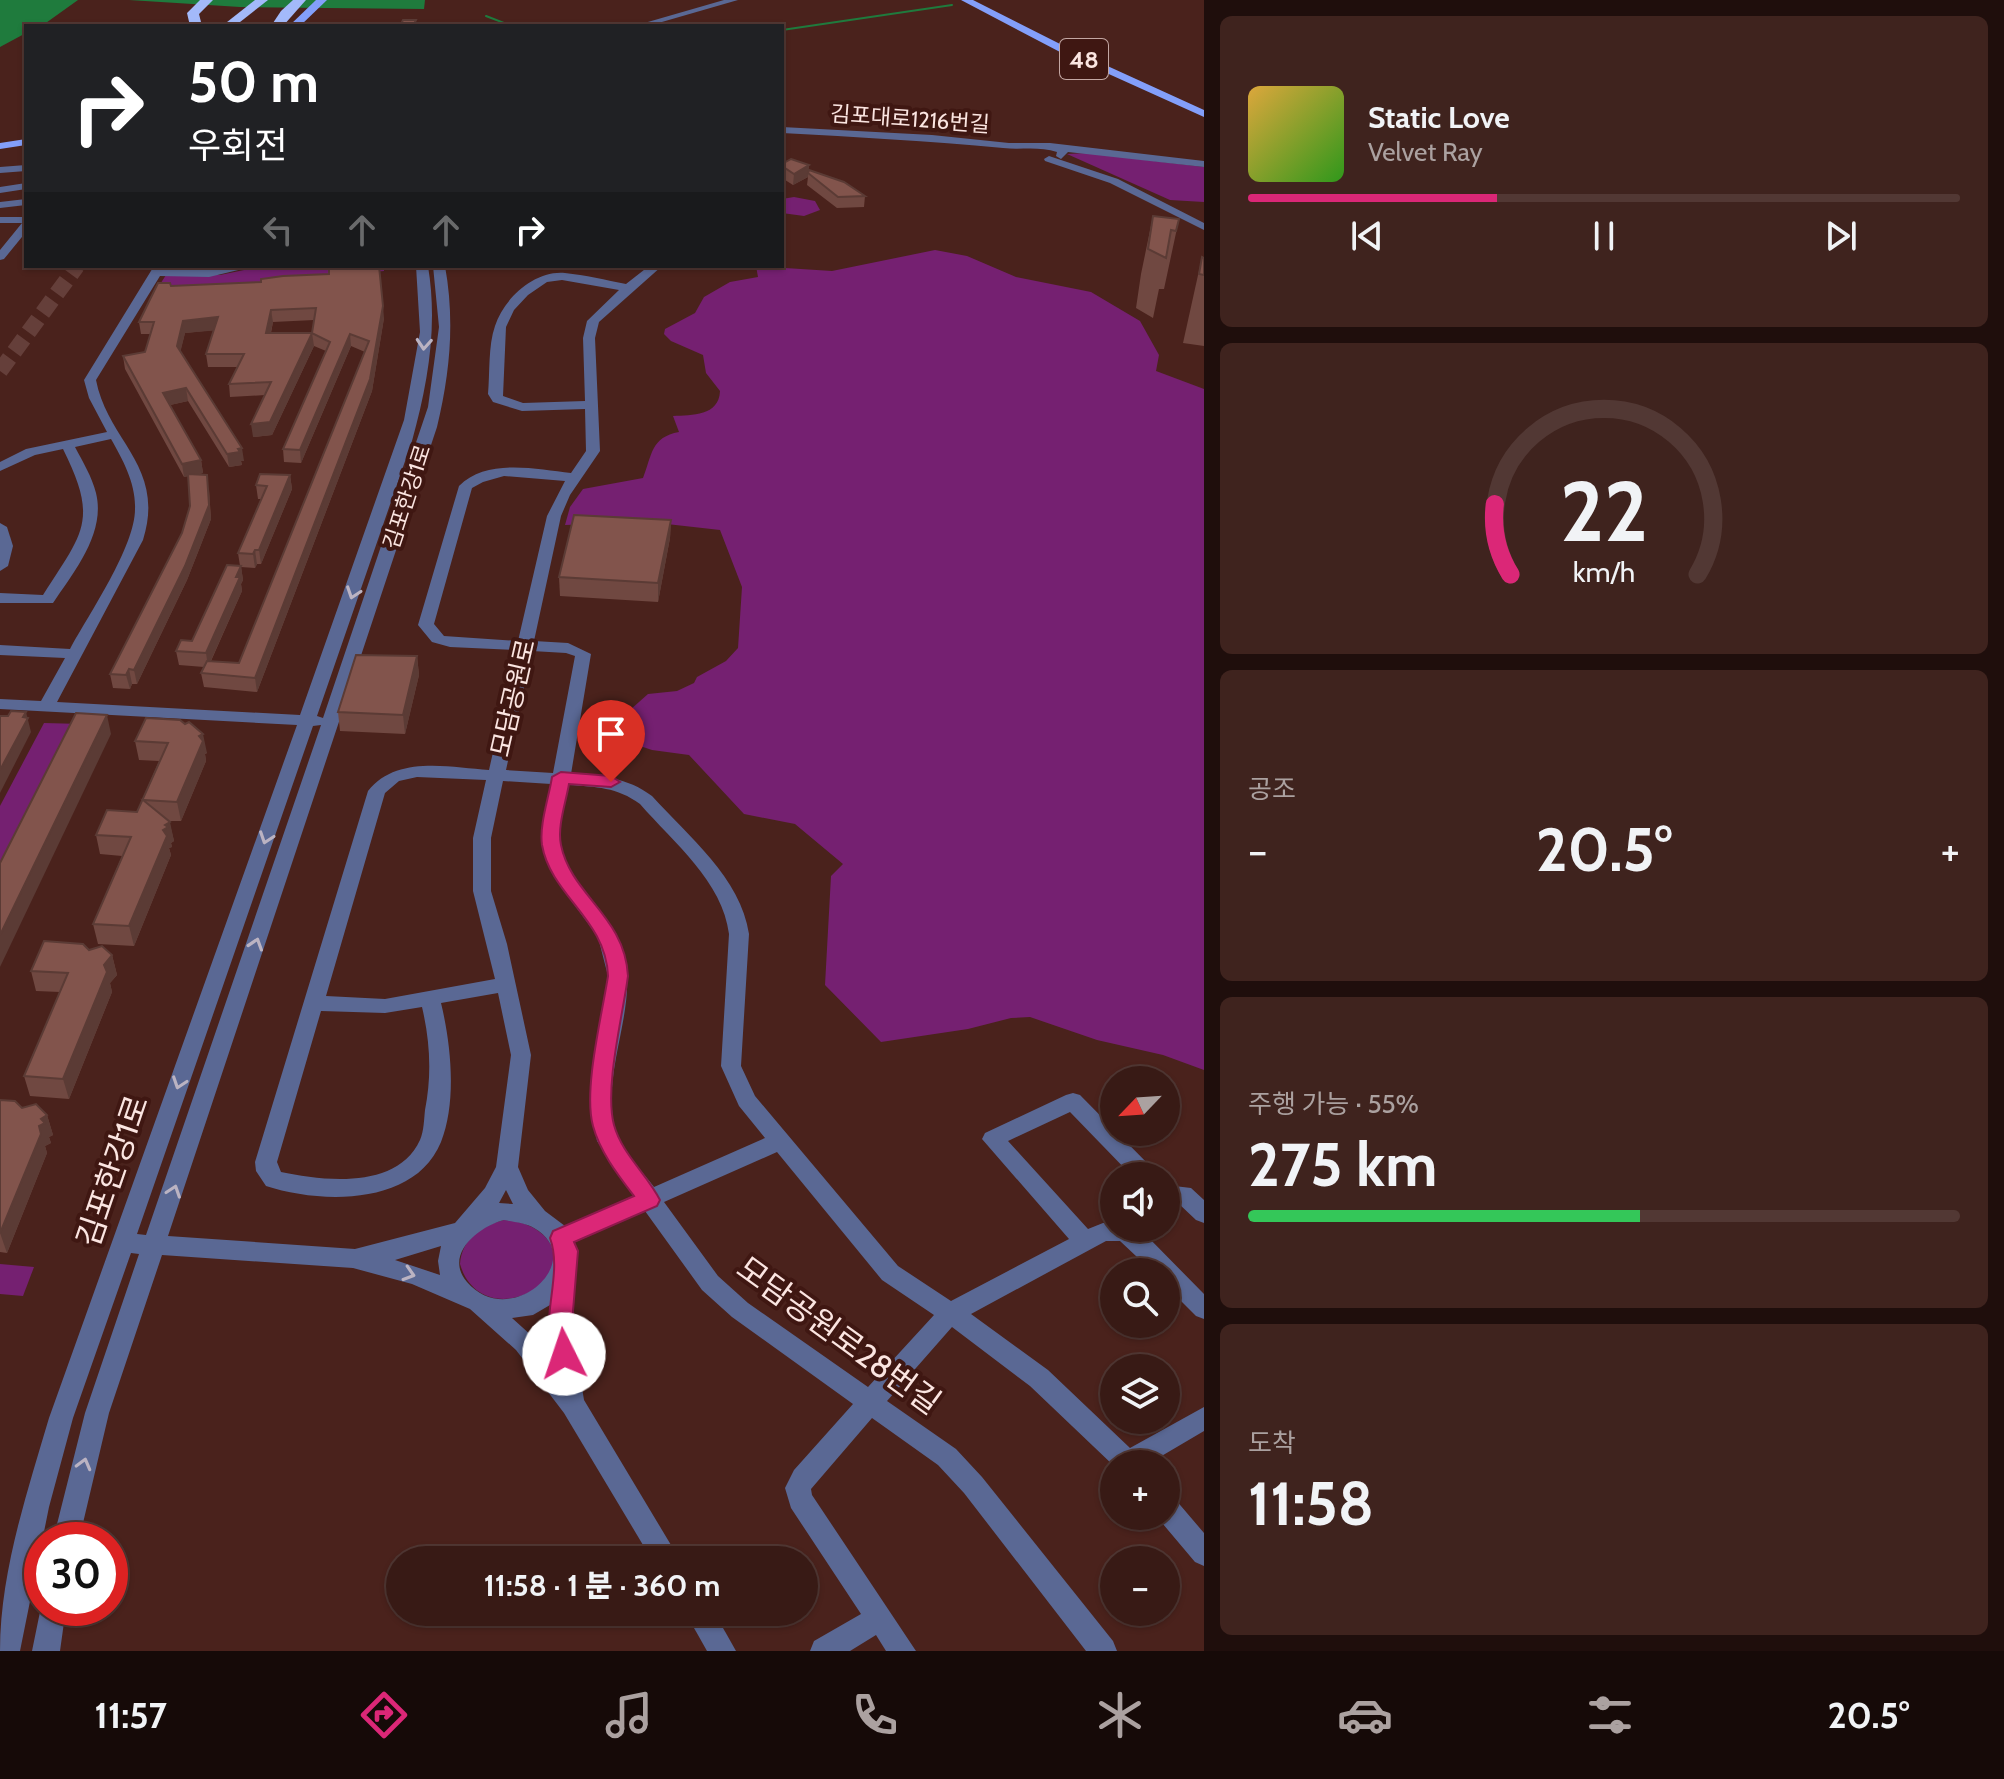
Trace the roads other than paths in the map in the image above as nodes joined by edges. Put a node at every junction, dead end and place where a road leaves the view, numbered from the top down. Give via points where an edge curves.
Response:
1 (207, 0) edge
2 (262, 0) edge
3 (269, 0) edge
4 (281, 0) edge
5 (288, 0) edge
6 (300, 0) edge
7 (322, 0) edge
8 (734, 0) edge
9 (966, 0) edge
10 (979, 0) edge
11 (243, 20) edge
12 (271, 20) edge
13 (195, 24) edge
14 (296, 24) edge
15 (645, 24) edge
16 (1204, 106) edge
17 (1204, 114) edge
18 (784, 131) edge
19 (24, 143) edge
20 (0, 146) edge
21 (1034, 150) junction
22 (1060, 152) junction
23 (1046, 158) junction
24 (1204, 164) edge
25 (24, 168) edge
26 (0, 170) edge
27 (24, 186) edge
28 (0, 190) edge
29 (24, 202) edge
30 (0, 205) edge
31 (0, 220) edge
32 (24, 223) edge
33 (24, 226) edge
34 (1204, 228) edge
35 (1190, 234) dead end
36 (0, 257) edge
37 (238, 268) edge
38 (422, 268) edge
39 (439, 268) edge
40 (653, 268) edge
41 (158, 269) edge
42 (628, 288) junction
43 (593, 405) junction
44 (115, 434) junction
45 (67, 444) junction
46 (0, 467) edge
47 (574, 478) junction
48 (0, 527) edge
49 (0, 566) edge
50 (0, 598) edge
51 (525, 646) junction
52 (0, 650) edge
53 (75, 654) junction
54 (0, 704) edge
55 (47, 706) junction
56 (306, 720) junction
57 (329, 721) junction
58 (495, 775) junction
59 (561, 777) junction
60 (506, 984) junction
61 (430, 1000) junction
62 (314, 1003) junction
63 (780, 1141) junction
64 (1132, 1162) edge
65 (507, 1167) junction
66 (1180, 1194) edge
67 (649, 1200) junction
68 (1204, 1214) edge
69 (539, 1217) junction
70 (467, 1227) junction
71 (561, 1238) junction
72 (1084, 1241) junction
73 (123, 1243) junction
74 (156, 1245) junction
75 (353, 1258) junction
76 (562, 1278) junction
77 (471, 1299) junction
78 (1204, 1309) edge
79 (950, 1313) junction
80 (869, 1402) junction
81 (573, 1405) junction
82 (1201, 1426) edge
83 (1114, 1450) edge
84 (1154, 1450) edge
85 (70, 1522) edge
86 (1180, 1525) edge
87 (659, 1546) edge
88 (1204, 1553) edge
89 (879, 1618) junction
90 (50, 1626) edge
91 (707, 1626) edge
92 (6, 1651) edge
93 (46, 1651) edge
94 (722, 1651) edge
95 (824, 1651) edge
96 (902, 1651) edge
97 (1103, 1651) edge

1 - 13 highway via 193,13
2 - 11 highway
3 - 11 highway
4 - 12 highway
5 - 12 highway
6 - 12 highway
7 - 14 main road
8 - 15 street
9 - 17 main road, 48
10 - 16 main road, 48
18 - 21 street, 김포대로1216번길
19 - 20 main road
21 - 22 street
21 - 23 street
22 - 23 street
22 - 24 street
22 - 34 street
23 - 34 street via 1114,181
25 - 26 street
27 - 28 street
29 - 30 street
31 - 32 street
33 - 36 street
34 - 35 street
37 - 41 street via 209,273
38 -> 56 street, 김포한강1로 via 425,344 415,405
39 - 57 street, 김포한강1로 via 445,327 436,404
40 - 42 street, 모담공원로
41 - 44 street via 90,380
42 - 43 street, 모담공원로 via 590,328
42 - 43 street via 575,276 544,279 516,301 500,327 498,399 522,407
43 - 47 street, 모담공원로 via 593,451
44 - 45 street
44 - 53 street via 142,489 142,521
45 - 46 street via 31,452
45 - 50 street via 90,494 87,531 48,600
47 - 51 street, 모담공원로 via 554,516
47 - 51 street via 497,472 474,480 463,493 426,625 438,639 450,642
48 - 49 street via 6,546
51 - 58 street, 모담공원로
51 - 59 street, 모담공원로28번길 via 583,654
52 - 53 street
53 - 55 street
54 - 55 street
55 - 56 street
56 - 57 street
56 -> 73 street, 김포한강1로
74 -> 57 street, 김포한강1로
58 - 59 street
58 - 60 street, 모담공원로 via 480,870
58 - 62 street via 417,771 393,777 377,791
59 - 63 street via 611,782 634,791 722,886 739,934 731,1066 746,1100
59 - 67 street, 모담공원로28번길 via 551,827 552,853 604,927 618,959 602,1082 603,1124 618,1157
60 - 61 street
60 - 65 street, 모담공원로 via 521,1055
61 - 62 street via 373,1007
61 - 62 street via 443,1069 430,1144 420,1158 388,1179 356,1188 288,1183 274,1180 267,1171
63 - 67 street
63 - 79 street via 890,1273
64 - 72 street via 1073,1101 993,1139
65 - 69 street via 519,1195
65 - 70 street
66 - 68 street
67 - 71 street
67 - 80 street, 모담공원로28번길 via 725,1298
69 - 70 street via 504,1211
69 - 71 street
70 - 75 street
70 - 77 street via 450,1250 449,1266 453,1281
71 - 76 street via 566,1251
72 - 78 street via 1103,1232 1124,1232
72 - 79 street
73 - 74 street
73 - 92 street, 김포한강1로 via 61,1418
74 - 75 street
85 -> 74 street, 김포한강1로 via 97,1413
75 -> 77 street via 415,1275
76 - 77 street via 536,1303 517,1309 497,1310
76 - 81 street via 561,1333
77 - 81 street via 524,1343
79 - 80 street
79 - 83 street via 1039,1378
80 - 89 street via 798,1488 808,1512
80 - 97 street, 모담공원로28번길 via 947,1457 965,1476
81 - 87 street
82 - 84 street
86 - 88 street
89 - 95 street
89 - 96 street
90 - 93 street
91 - 94 street

